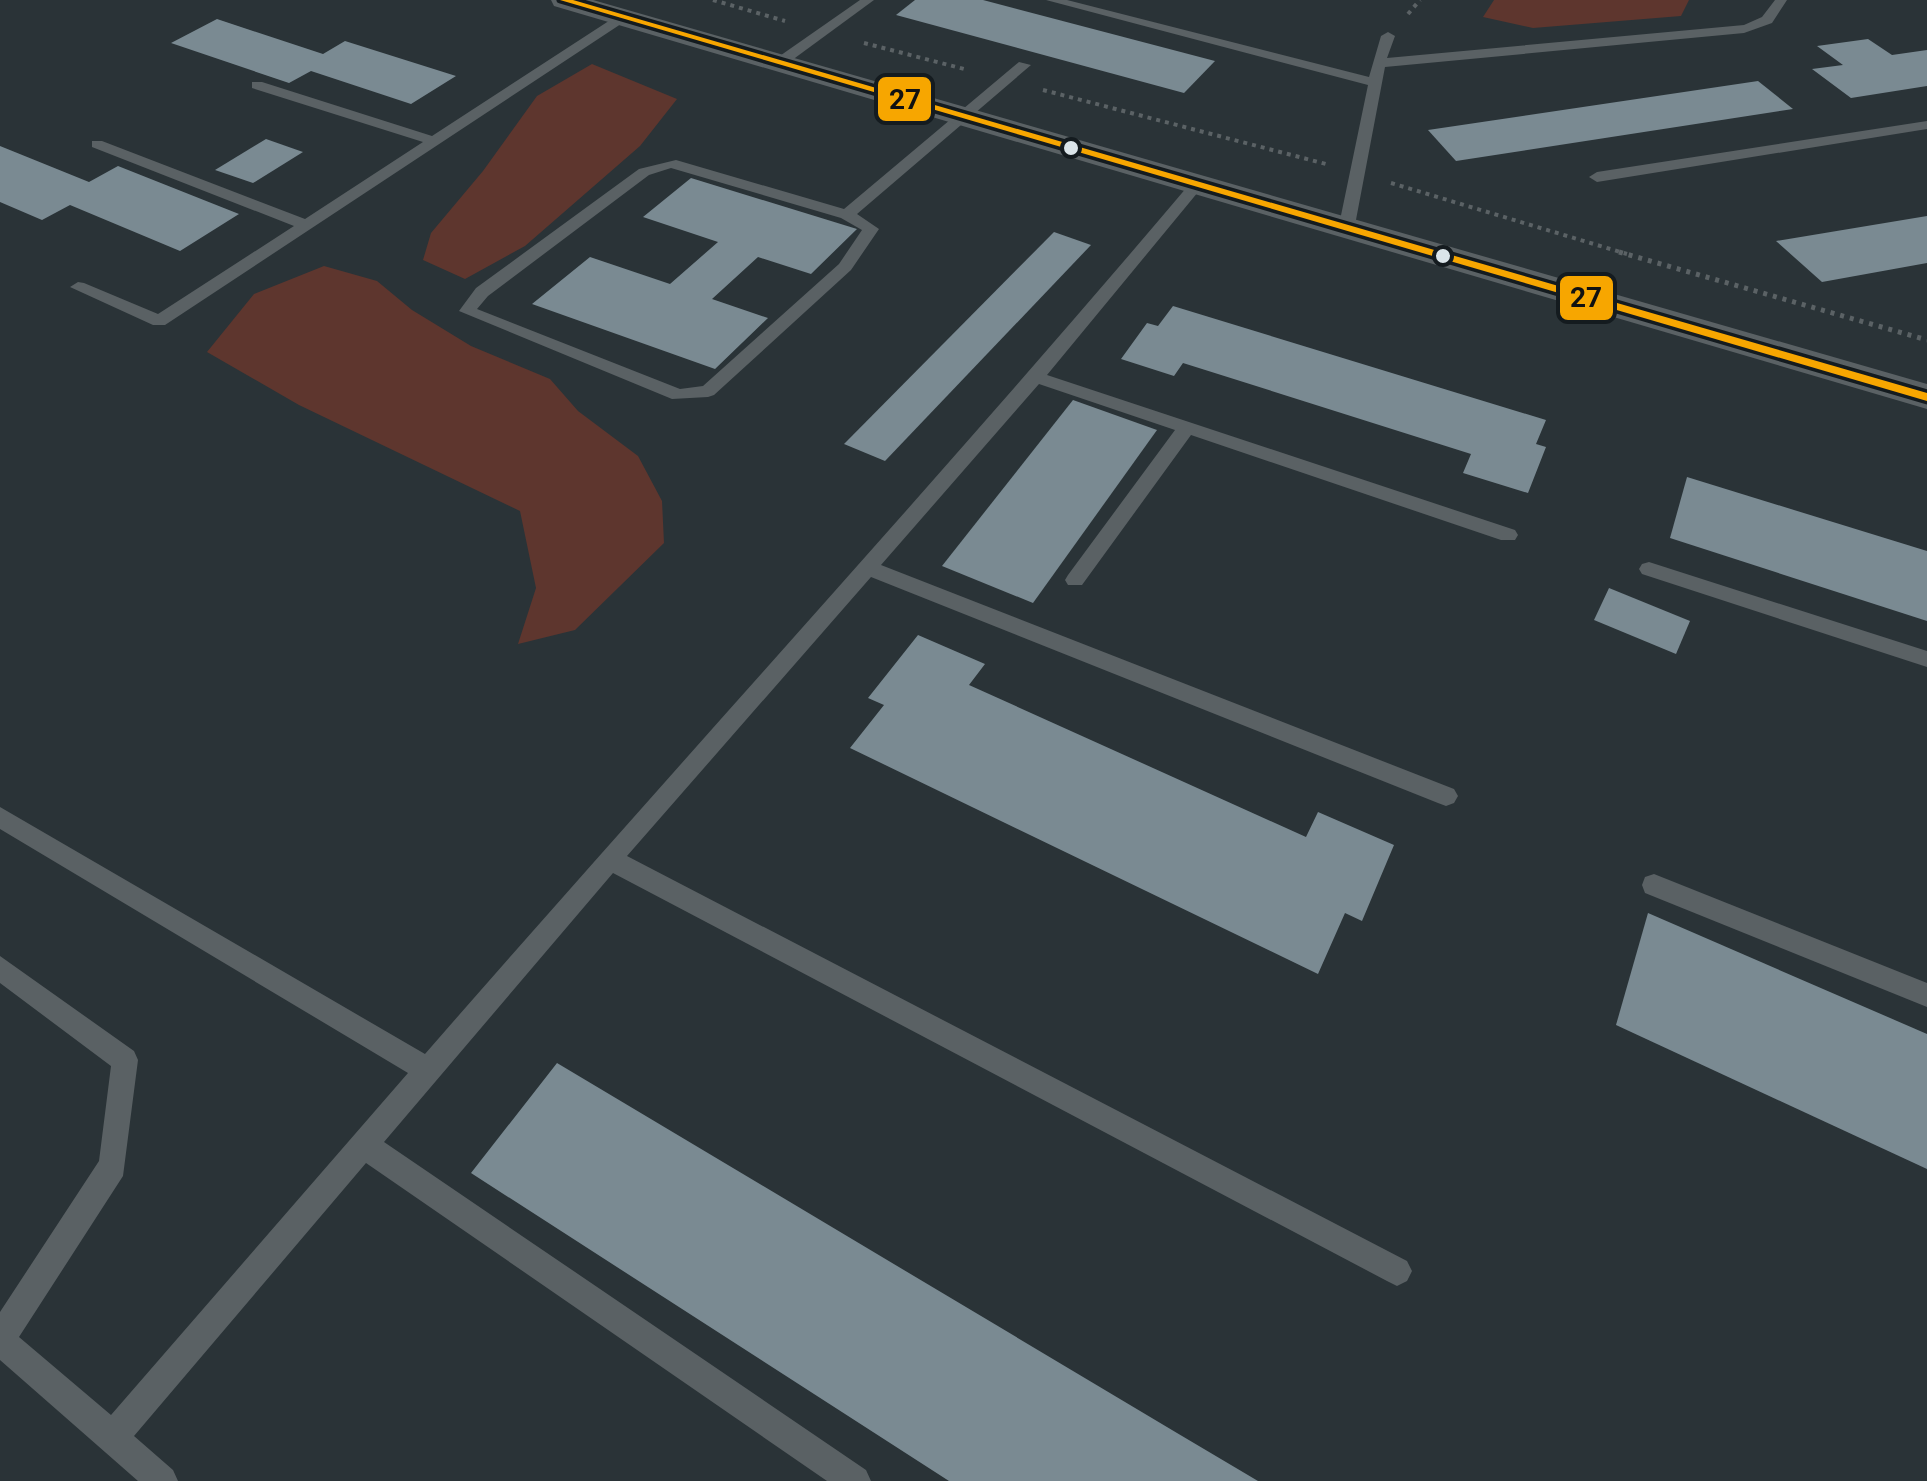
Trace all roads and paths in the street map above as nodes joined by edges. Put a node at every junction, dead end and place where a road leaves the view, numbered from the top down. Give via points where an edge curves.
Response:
1 (564, 0) edge
2 (868, 0) edge
3 (1052, 0) edge
4 (1780, 0) edge
5 (623, 18) junction
6 (1388, 36) dead end
7 (779, 62) junction
8 (1379, 64) junction
9 (1024, 65) dead end
10 (1375, 83) junction
11 (258, 85) dead end
12 (966, 116) junction
13 (1927, 125) edge
14 (433, 141) junction
15 (97, 144) dead end
16 (1597, 177) dead end
17 (1198, 182) junction
18 (846, 215) junction
19 (307, 225) junction
20 (1347, 225) junction
21 (78, 287) dead end
22 (1036, 377) junction
23 (1927, 397) edge
24 (1188, 427) junction
25 (1508, 535) dead end
26 (865, 567) junction
27 (1649, 568) dead end
28 (1075, 580) dead end
29 (1927, 659) edge
30 (1446, 796) dead end
31 (0, 817) edge
32 (610, 859) junction
33 (1654, 885) dead end
34 (0, 968) edge
35 (1927, 995) edge
36 (429, 1070) junction
37 (364, 1145) junction
38 (1398, 1271) dead end
39 (0, 1339) edge
40 (112, 1438) junction
41 (162, 1481) edge
42 (855, 1481) edge

1 - 5 street
2 - 7 lane
3 - 10 lane
4 - 8 lane via 1764,24 1744,29
5 - 7 street
5 - 14 lane
6 - 8 lane
7 - 12 street
8 - 10 lane
9 - 12 lane
10 - 20 lane
11 - 14 lane
12 - 17 street
12 - 18 lane
13 - 16 lane
14 - 19 lane
15 - 19 lane
17 - 20 street
17 - 22 lane
18 - 18 lane via 871,229 845,267 708,391 678,395 468,311 482,292 644,172 671,163
19 - 21 lane via 160,321
20 - 23 street
22 - 24 lane
22 - 26 lane
24 - 25 lane
24 - 28 lane
26 - 30 lane
26 - 32 lane
27 - 29 lane
31 - 36 lane
32 - 36 lane
32 - 38 lane
33 - 35 lane
34 - 39 lane via 125,1060 113,1166
36 - 37 lane
37 - 40 lane
37 - 42 lane
39 - 40 lane
40 - 41 lane

